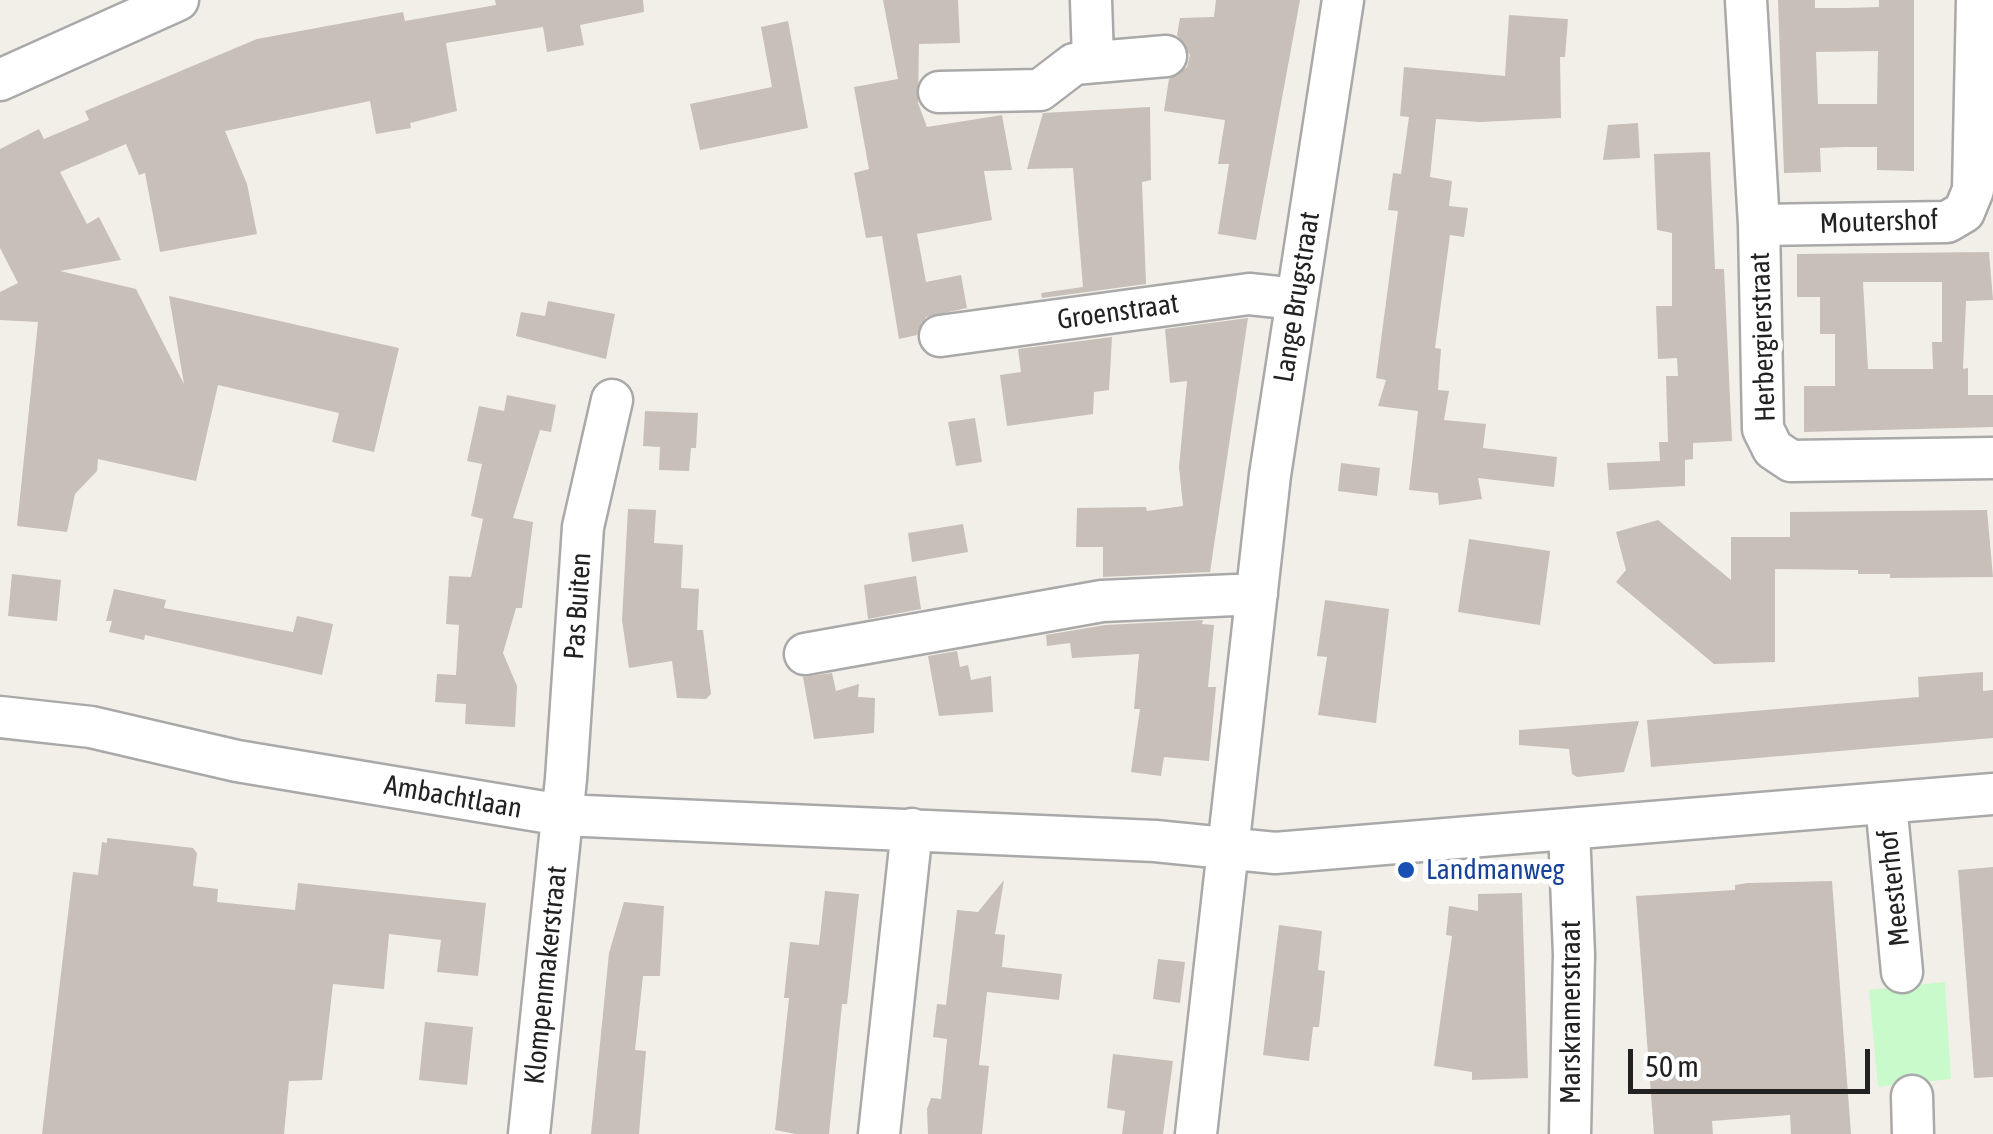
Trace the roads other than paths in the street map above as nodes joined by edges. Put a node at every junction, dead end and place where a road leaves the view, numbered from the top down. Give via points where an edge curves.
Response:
1 (178, 0) edge
2 (1091, 0) edge
3 (1343, 0) edge
4 (1746, 0) edge
5 (1977, 0) edge
6 (1166, 56) dead end
7 (1092, 59) junction
8 (0, 80) edge
9 (939, 92) dead end
10 (1760, 225) junction
11 (1297, 299) junction
12 (940, 336) dead end
13 (612, 400) dead end
14 (1993, 458) edge
15 (1257, 594) junction
16 (805, 654) dead end
17 (0, 718) edge
18 (1993, 794) edge
19 (1886, 803) junction
20 (562, 815) junction
21 (912, 829) junction
22 (1570, 829) junction
23 (1231, 848) junction
24 (1902, 972) dead end
25 (530, 1134) edge
26 (879, 1134) edge
27 (1196, 1134) edge
28 (1570, 1134) edge

1 - 8 street
2 - 7 street
3 - 11 street, Lange Brugstraat
4 - 10 street, Herbergierstraat
5 - 10 street, Moutershof via 1973,190 1964,212 1947,222
6 - 7 street
7 - 9 street via 1040,90
10 - 14 street, Herbergierstraat via 1763,429 1774,450 1791,461
11 - 12 street, Groenstraat via 1249,294
11 - 15 street, Lange Brugstraat
13 - 20 street, Pas Buiten via 583,527
15 - 16 street via 1102,600
15 - 23 street, Lange Brugstraat
17 - 20 street, Ambachtlaan via 91,727 237,761
18 - 19 street
19 - 22 street
19 - 24 street, Meesterhof
20 - 21 street, Ambachtlaan
20 - 25 street, Klompenmakerstraat
21 - 23 street, Ambachtlaan
21 - 26 street
22 - 23 street via 1275,853
22 - 28 street, Marskramerstraat
23 - 27 street, Lange Brugstraat

